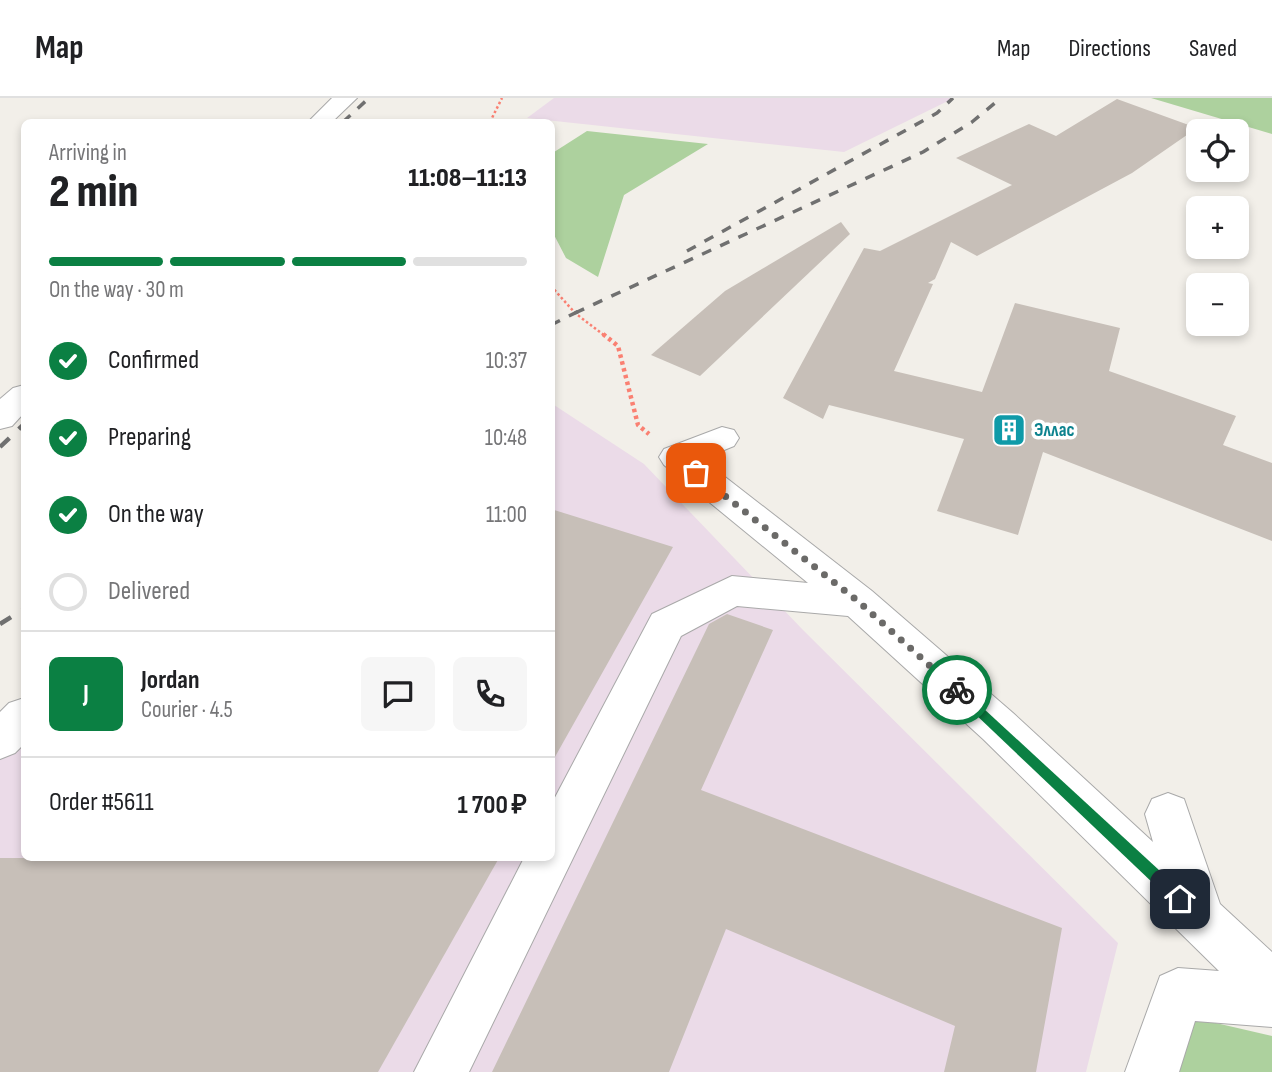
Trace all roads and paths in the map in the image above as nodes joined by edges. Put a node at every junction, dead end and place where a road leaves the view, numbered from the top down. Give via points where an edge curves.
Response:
1 (346, 98) edge
2 (502, 98) edge
3 (322, 119) edge
4 (492, 119) edge
5 (555, 290) edge
6 (21, 398) edge
7 (0, 418) edge
8 (722, 438) dead end
9 (676, 457) junction
10 (859, 602) junction
11 (21, 719) edge
12 (0, 740) edge
13 (1167, 814) dead end
14 (555, 845) edge
15 (547, 861) edge
16 (1200, 918) junction
17 (1272, 987) edge
18 (1272, 1001) edge
19 (441, 1072) edge
20 (1152, 1072) edge

1 - 3 lane
2 - 4 path
5 - 9 path via 575,313 618,346 638,425
6 - 7 lane
8 - 9 lane
9 - 10 lane
10 - 14 lane via 732,591 666,625
10 - 16 lane via 998,726
11 - 12 lane
13 - 16 lane
15 - 19 lane
16 - 17 lane
18 - 20 lane via 1178,994

